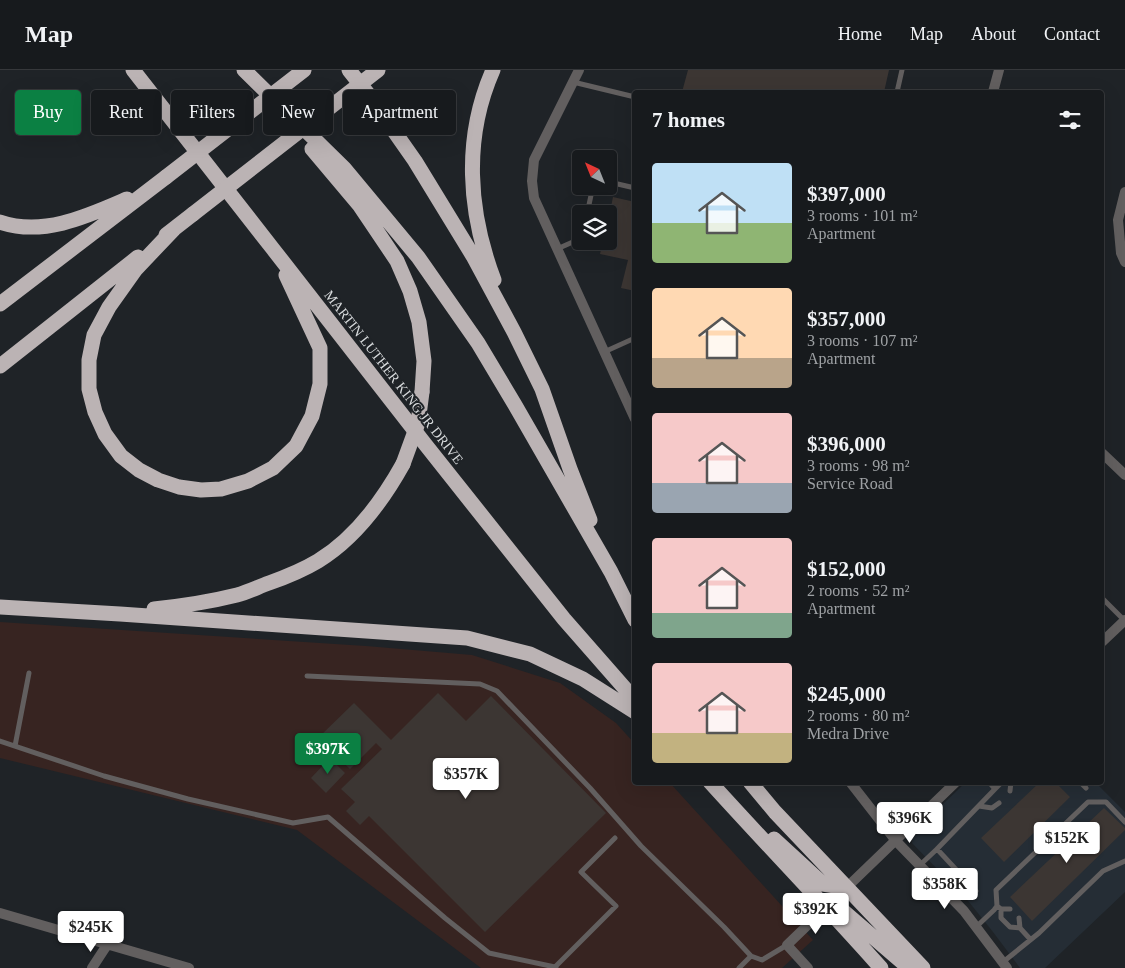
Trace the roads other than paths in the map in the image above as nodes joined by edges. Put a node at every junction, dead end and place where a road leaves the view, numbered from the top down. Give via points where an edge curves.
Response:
1 (120, 70) edge
2 (133, 70) edge
3 (304, 70) edge
4 (349, 70) edge
5 (378, 70) edge
6 (493, 70) edge
7 (579, 70) edge
8 (902, 70) edge
9 (999, 70) edge
10 (247, 73) edge
11 (573, 82) junction
12 (897, 90) edge
13 (994, 90) edge
14 (632, 96) edge
15 (171, 119) edge
16 (171, 121) edge
17 (184, 135) edge
18 (618, 184) edge
19 (632, 187) edge
20 (149, 189) junction
21 (1125, 192) edge
22 (0, 222) edge
23 (174, 229) junction
24 (572, 241) edge
25 (557, 248) junction
26 (274, 249) junction
27 (1125, 262) edge
28 (0, 304) edge
29 (514, 332) junction
30 (632, 339) edge
31 (604, 352) junction
32 (0, 366) edge
33 (632, 413) edge
34 (1104, 455) edge
35 (1125, 475) edge
36 (611, 572) junction
37 (1104, 600) edge
38 (0, 607) edge
39 (120, 614) junction
40 (632, 614) edge
41 (1125, 620) edge
42 (1104, 640) edge
43 (29, 673) dead end
44 (306, 676) dead end
45 (632, 697) edge
46 (632, 710) edge
47 (0, 741) edge
48 (15, 746) junction
49 (713, 785) edge
50 (753, 785) edge
51 (852, 785) edge
52 (953, 785) edge
53 (992, 785) edge
54 (999, 785) edge
55 (1011, 785) edge
56 (1083, 785) edge
57 (1086, 788) dead end
58 (995, 789) junction
59 (1010, 791) dead end
60 (725, 799) junction
61 (999, 803) dead end
62 (978, 806) junction
63 (1125, 822) edge
64 (615, 838) dead end
65 (896, 841) junction
66 (937, 849) junction
67 (1125, 861) edge
68 (920, 866) junction
69 (847, 888) junction
70 (976, 891) dead end
71 (827, 907) junction
72 (999, 907) junction
73 (1010, 909) dead end
74 (0, 913) edge
75 (1019, 918) dead end
76 (976, 927) junction
77 (1020, 928) junction
78 (1030, 939) junction
79 (106, 945) junction
80 (787, 945) junction
81 (751, 956) junction
82 (1005, 965) edge
83 (555, 967) edge
84 (92, 968) edge
85 (189, 968) edge
86 (739, 968) edge
87 (808, 968) edge
88 (881, 968) edge
89 (909, 968) edge
90 (923, 968) edge

1 - 16 highway
2 - 15 highway, MARTIN LUTHER KING JR DRIVE
3 - 20 highway, bridge
4 - 29 highway via 414,161 473,256
5 - 23 highway, bridge
6 - 29 highway via 479,110 473,145 475,212 489,266
7 - 11 street
8 - 12 lane
9 - 13 street
10 - 36 highway via 344,168 418,257 478,343
10 - 39 highway, bridge via 360,206 397,261 419,322 424,361 418,423 403,464 382,498 341,544 318,561 238,594 194,604
11 - 14 lane
11 - 25 street via 534,160 534,198
17 - 26 highway, MARTIN LUTHER KING JR DRIVE
18 - 19 lane
20 - 22 highway via 61,224 34,228
20 - 28 highway
21 - 27 street via 1118,220
23 - 26 highway via 136,269 94,335 89,360 89,389 104,434 120,456 139,470 179,488 221,489 248,481 273,468 296,446 312,416 320,384 320,348
23 - 32 highway
24 - 25 lane
25 - 31 street
26 - 45 highway, MARTIN LUTHER KING JR DRIVE via 424,444 564,619
29 - 36 highway via 542,389
30 - 31 lane
31 - 33 street
34 - 35 street
36 - 40 highway
37 - 41 lane
38 - 39 highway
39 - 46 highway via 467,638 530,654 583,679
41 - 42 street
43 - 48 lane
44 - 81 lane via 480,684 497,691 641,846
47 - 48 lane
48 - 83 lane via 104,776 293,823 328,817 489,952
49 - 60 highway
50 - 69 highway
51 - 65 street
52 - 65 street
53 - 58 lane
54 - 58 lane
55 - 59 lane
56 - 57 lane
58 - 62 lane
60 - 69 highway via 740,808 823,884
60 - 71 highway
61 - 62 lane via 992,808
62 - 66 lane
63 - 72 lane via 1106,802 1088,802 996,890
64 - 83 lane via 581,872 616,906
65 - 68 street
65 - 69 street
66 - 68 lane
66 - 70 lane
67 - 78 lane via 1103,871
68 - 76 street
69 - 71 street
69 - 90 highway
71 - 80 street
71 - 88 highway
71 - 89 highway via 843,911
72 - 73 lane
72 - 76 lane
72 - 77 lane via 1001,918 1010,928
74 - 79 street
75 - 77 lane
76 - 82 street
77 - 78 lane
78 - 82 lane
79 - 84 street
79 - 85 street
80 - 81 lane via 762,960
80 - 87 street
81 - 86 lane

